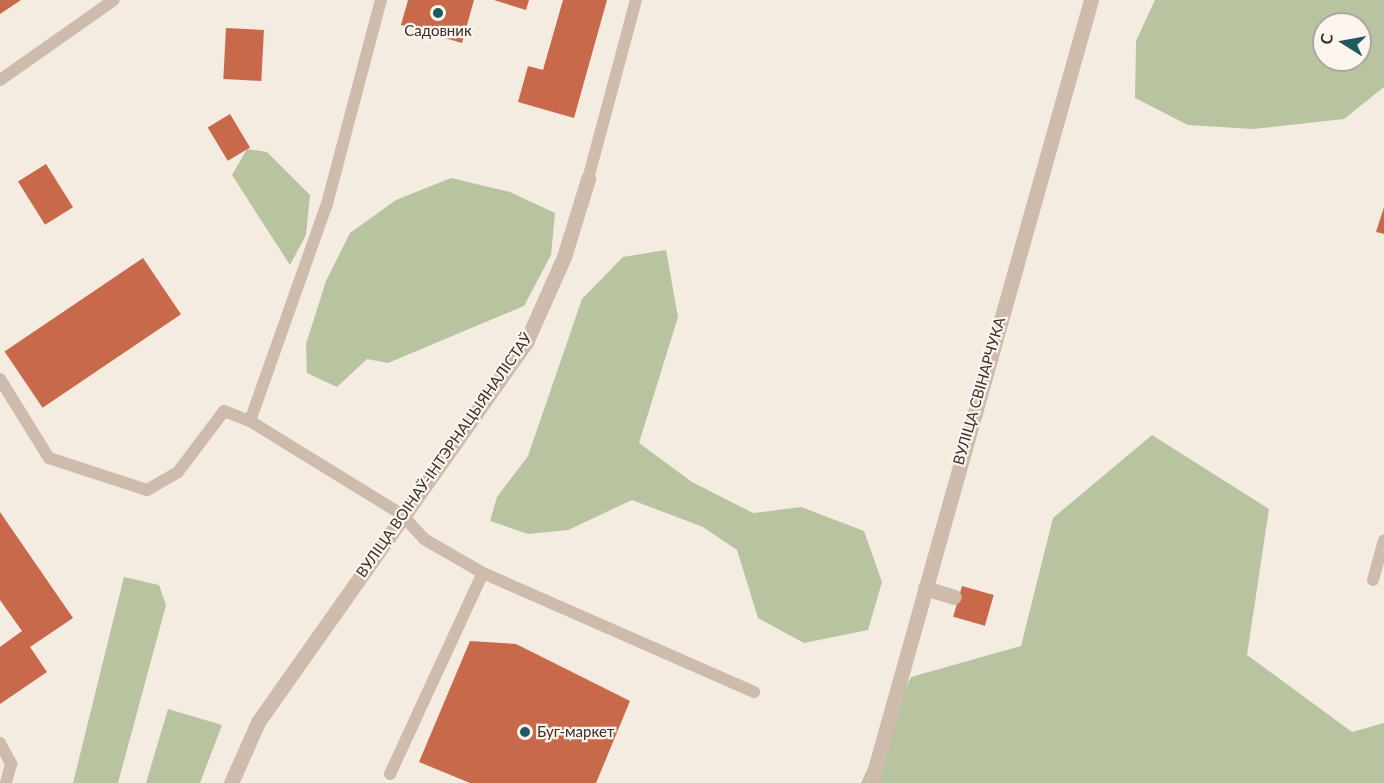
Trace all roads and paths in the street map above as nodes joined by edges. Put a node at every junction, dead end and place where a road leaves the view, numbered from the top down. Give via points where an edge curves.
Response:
1 (114, 0) edge
2 (381, 0) edge
3 (636, 0) edge
4 (1092, 0) edge
5 (0, 80) edge
6 (588, 179) joint
7 (0, 379) edge
8 (250, 421) junction
9 (401, 514) junction
10 (1384, 540) edge
11 (483, 573) junction
12 (1373, 580) dead end
13 (925, 588) junction
14 (954, 597) dead end
15 (753, 692) dead end
16 (0, 743) edge
17 (390, 774) dead end
18 (6, 783) edge
19 (231, 783) edge
20 (871, 783) edge

1 - 5 lane
2 - 8 lane via 327,204
3 - 6 lane, ВУЛІЦА ВОІНАЎ-ІНТЭРНАЦЫЯНАЛІСТАЎ
4 - 13 street, ВУЛІЦА СВІНАРЧУКА
6 - 9 street, ВУЛІЦА ВОІНАЎ-ІНТЭРНАЦЫЯНАЛІСТАЎ via 564,257 526,340
7 - 8 lane via 49,458 147,490 178,472 224,411
8 - 9 lane
9 - 11 lane via 424,539
9 - 19 street, ВУЛІЦА ВОІНАЎ-ІНТЭРНАЦЫЯНАЛІСТАЎ via 258,722
10 - 12 lane
11 - 15 lane
11 - 17 lane
13 - 14 street
13 - 20 street, ВУЛІЦА СВІНАРЧУКА
16 - 18 lane via 11,764

